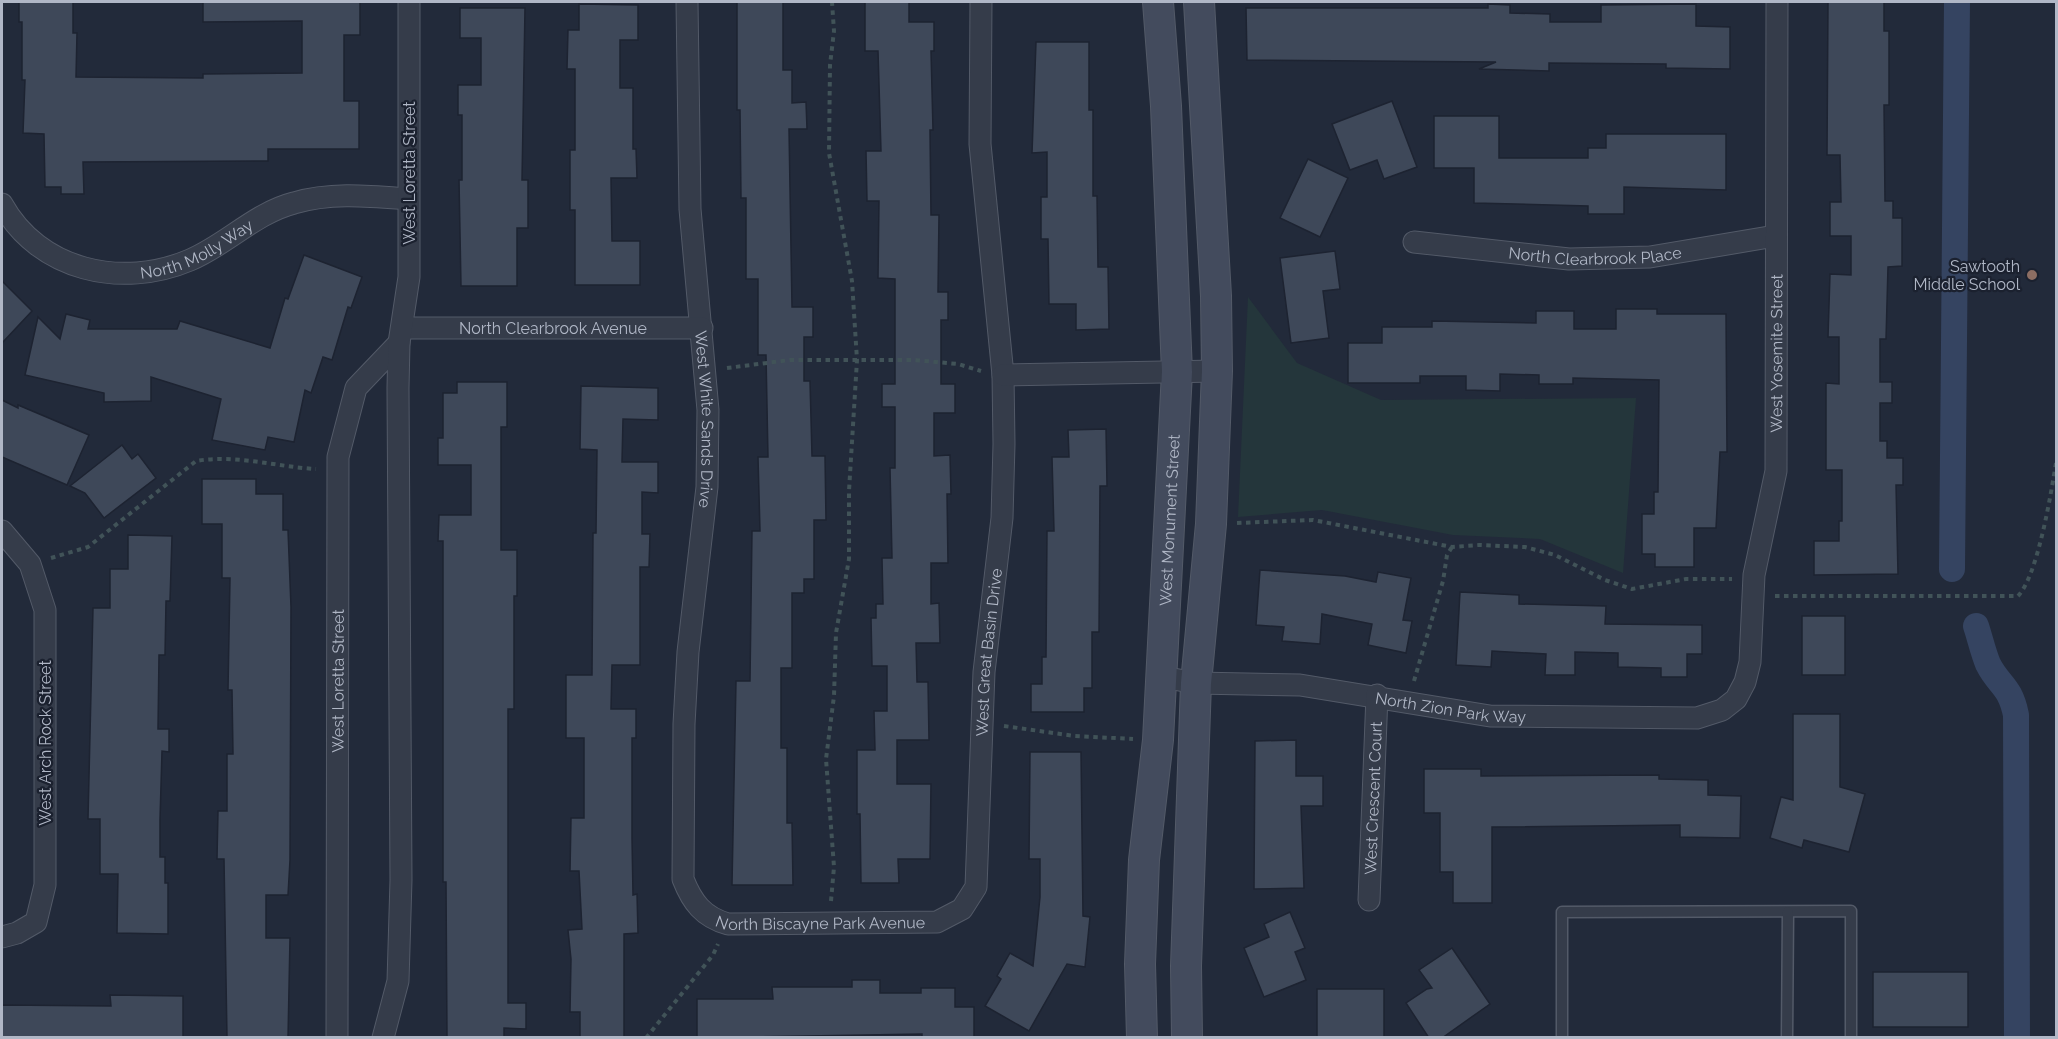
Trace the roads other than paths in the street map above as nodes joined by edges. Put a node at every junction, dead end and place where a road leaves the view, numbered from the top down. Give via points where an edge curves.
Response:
1 (409, 2) edge
2 (687, 2) edge
3 (981, 2) edge
4 (1158, 2) edge
5 (1199, 2) edge
6 (1777, 2) edge
7 (408, 199) junction
8 (2, 206) edge
9 (1775, 236) junction
10 (1414, 242) dead end
11 (702, 328) junction
12 (401, 336) junction
13 (1217, 371) junction
14 (1177, 372) junction
15 (1003, 375) junction
16 (2, 531) edge
17 (1162, 678) junction
18 (1196, 683) junction
19 (1377, 696) junction
20 (1736, 699) joint
21 (1369, 900) dead end
22 (696, 906) joint
23 (1788, 912) junction
24 (948, 918) joint
25 (2, 937) edge
26 (337, 1038) edge
27 (383, 1038) edge
28 (1142, 1038) edge
29 (1187, 1038) edge
30 (1562, 1038) edge
31 (1787, 1038) edge
32 (1851, 1038) edge

1 - 7 street, West Loretta Street
2 - 11 street, West White Sands Drive via 690,209
3 - 15 street, West Great Basin Drive via 980,144
4 - 14 street, West Monument Street
5 - 13 street
6 - 9 street, West Yosemite Street
7 - 8 street, North Molly Way via 324,196 291,203 190,260 142,274 122,275 69,264 32,239
7 - 12 street, West Loretta Street via 409,277
9 - 10 street, North Clearbrook Place via 1650,257 1569,259
9 - 20 street, West Yosemite Street via 1776,471 1754,588 1750,662
11 - 12 street, North Clearbrook Avenue
11 - 22 street, West White Sands Drive via 708,410 707,487 684,724 683,879
12 - 26 street, West Loretta Street via 356,388 338,457
12 - 27 street, West Loretta Street via 401,880 398,981
13 - 14 street
13 - 18 street via 1211,524
14 - 15 street
14 - 17 street, West Monument Street
15 - 24 street, West Great Basin Drive via 1002,518 984,672 978,875 970,898
16 - 25 street, West Arch Rock Street via 30,564 45,610 45,885 36,922
17 - 18 street, North Zion Park Way
17 - 28 street, West Monument Street via 1144,860
18 - 19 street, North Zion Park Way via 1300,685
18 - 29 street
19 - 20 street, North Zion Park Way via 1490,716 1697,718 1722,710
19 - 21 street, West Crescent Court
22 - 24 street, North Biscayne Park Avenue via 728,924 925,924
23 - 30 lane via 1562,912
23 - 31 lane
23 - 32 lane via 1851,911

